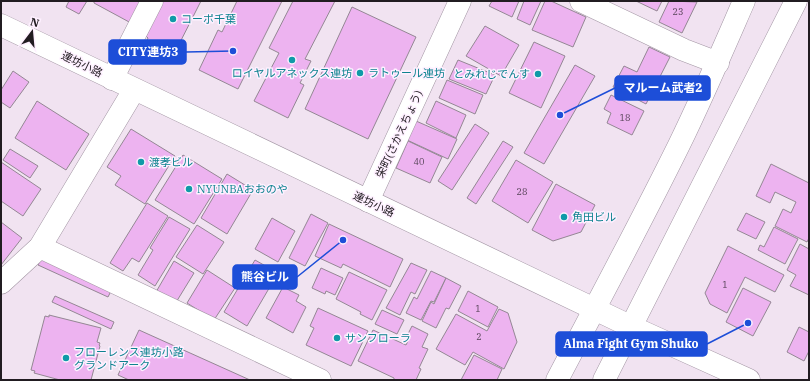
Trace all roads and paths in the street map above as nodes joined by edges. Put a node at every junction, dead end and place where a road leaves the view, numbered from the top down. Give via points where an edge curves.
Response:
1 (152, 1) edge
2 (460, 1) edge
3 (581, 1) edge
4 (744, 1) edge
5 (796, 1) edge
6 (1, 25) edge
7 (718, 63) junction
8 (112, 79) junction
9 (134, 90) junction
10 (368, 201) junction
11 (40, 247) junction
12 (1, 283) edge
13 (595, 309) junction
14 (632, 326) junction
15 (320, 380) edge
16 (558, 380) edge
17 (604, 380) edge
18 (749, 380) edge

1 - 8 street
2 - 10 street, 栄町(さかえちょう)
3 - 7 street via 684,50
4 - 7 street
5 - 14 street
6 - 8 street, 連坊小路
7 - 13 street via 680,144
8 - 9 street, 連坊小路
9 - 10 street, 連坊小路
9 - 11 street
10 - 13 street, 連坊小路
11 - 12 street
11 - 15 street
13 - 14 street, 連坊小路
13 - 16 street
14 - 17 street
14 - 18 street, 連坊小路

